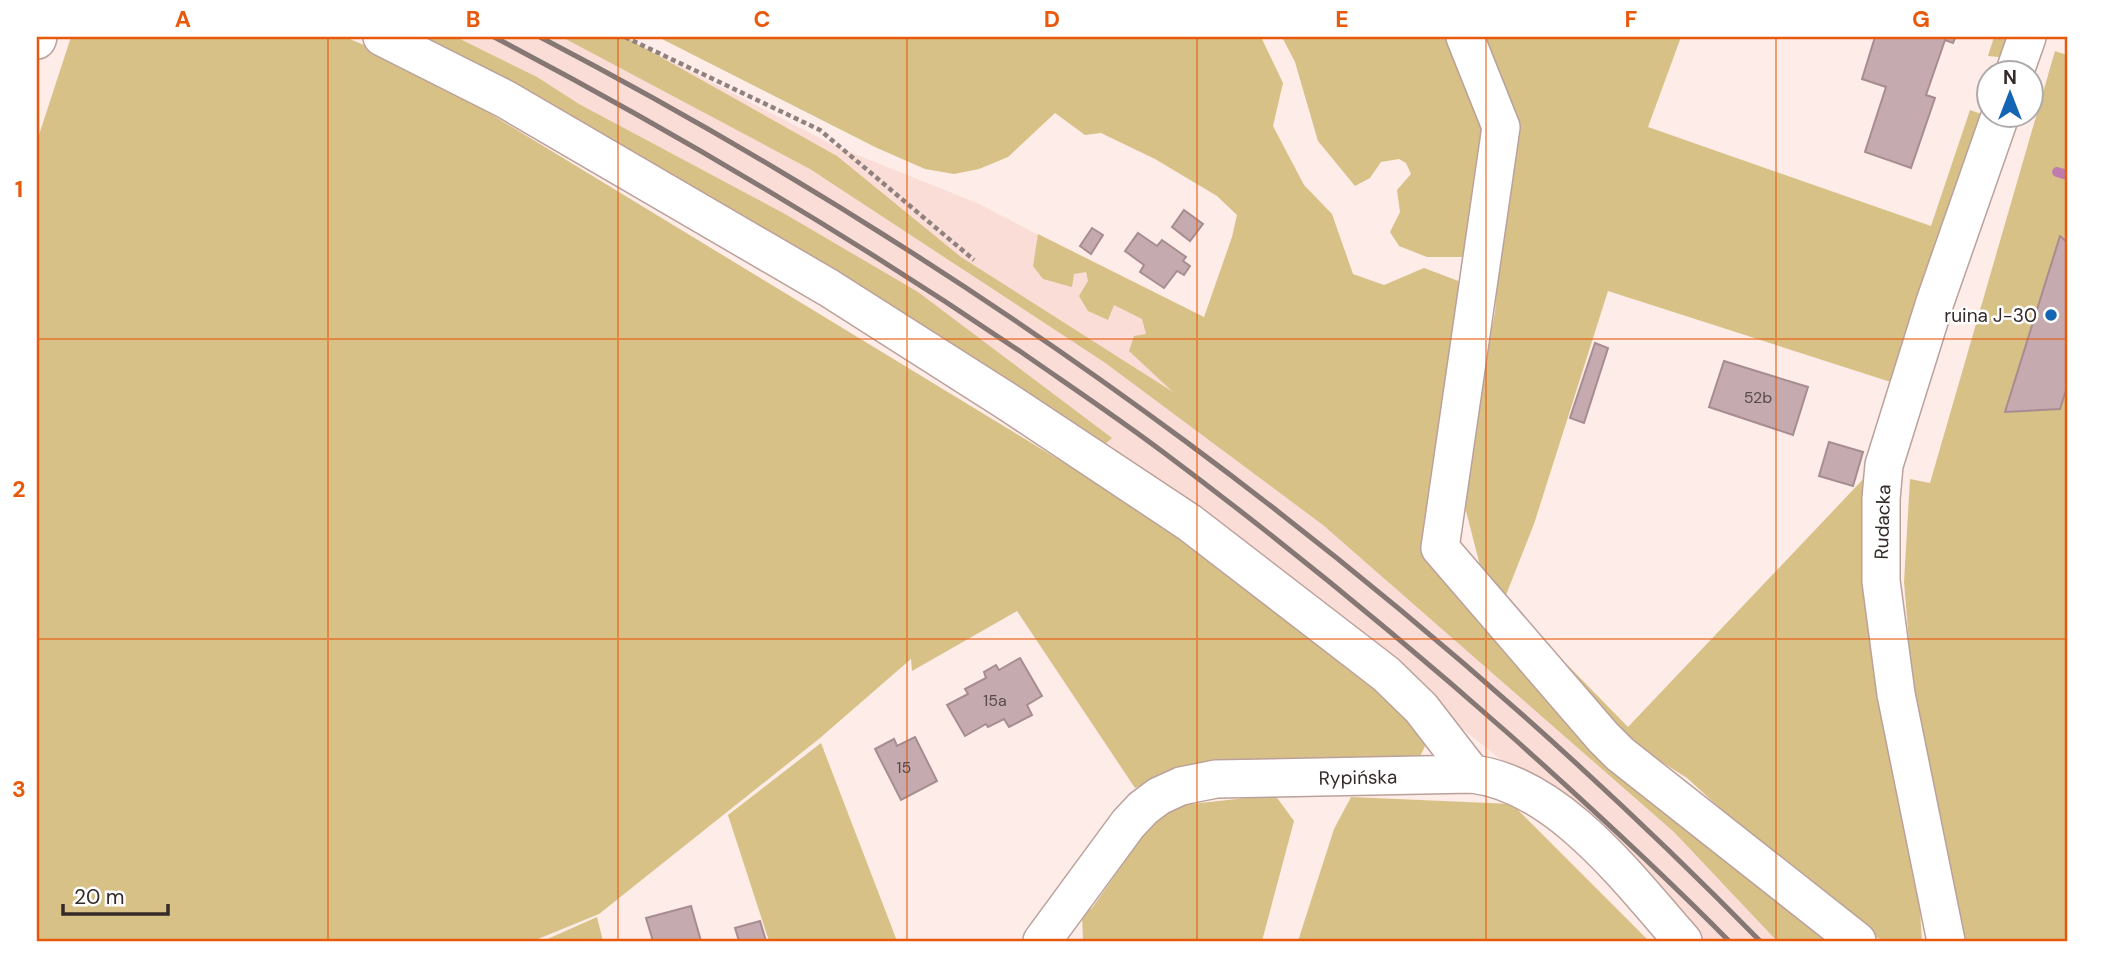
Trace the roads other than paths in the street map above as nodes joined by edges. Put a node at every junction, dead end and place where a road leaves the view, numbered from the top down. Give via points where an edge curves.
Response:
1 (382, 37) edge
2 (1465, 37) edge
3 (2027, 37) edge
4 (2019, 60) edge
5 (1995, 130) edge
6 (1472, 774) junction
7 (1042, 941) edge
8 (1683, 941) edge
9 (1857, 941) edge
10 (1947, 941) edge

1 - 6 street via 505,99 829,288 1179,515 1386,674 1421,708
2 - 9 street via 1501,127 1440,548 1620,754
3 - 4 street
5 - 10 street, Rudacka via 1884,465 1881,499 1881,581 1892,668
6 - 7 street, Rypińska via 1216,779 1181,786 1159,796 1135,816
6 - 8 street, Rypińska via 1513,784 1551,805 1615,863

